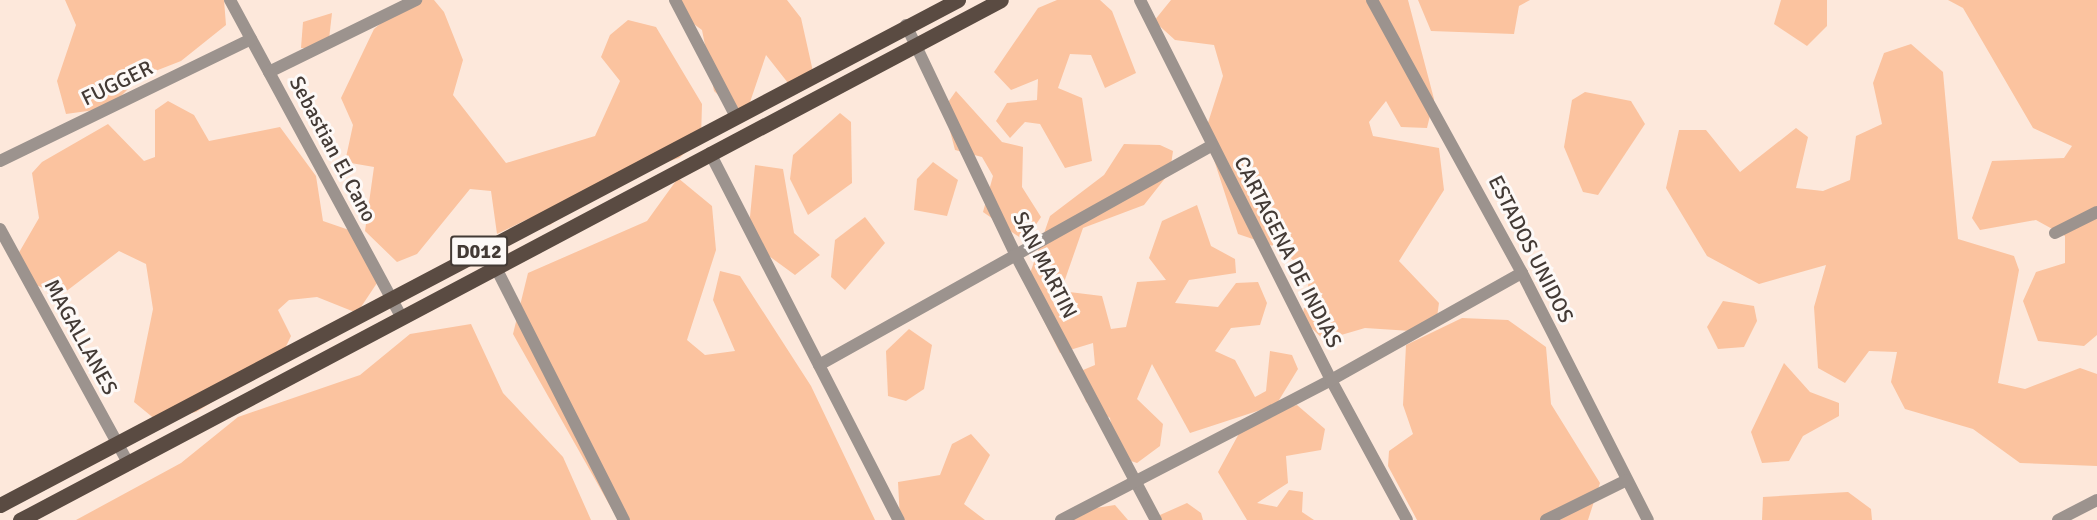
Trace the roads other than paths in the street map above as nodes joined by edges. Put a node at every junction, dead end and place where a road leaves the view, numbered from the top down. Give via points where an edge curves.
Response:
1 (230, 0) edge
2 (416, 0) edge
3 (675, 0) edge
4 (958, 0) edge
5 (1140, 0) edge
6 (1372, 0) edge
7 (996, 1) edge
8 (906, 25) junction
9 (251, 39) junction
10 (917, 45) junction
11 (269, 72) junction
12 (735, 115) junction
13 (1212, 145) junction
14 (710, 153) junction
15 (0, 161) edge
16 (2097, 212) edge
17 (0, 229) edge
18 (2055, 233) dead end
19 (1016, 254) junction
20 (495, 266) junction
21 (1522, 273) junction
22 (392, 299) junction
23 (401, 316) junction
24 (819, 365) junction
25 (1331, 380) junction
26 (117, 443) junction
27 (128, 463) junction
28 (1627, 480) junction
29 (1135, 481) junction
30 (2097, 500) edge
31 (0, 505) edge
32 (20, 520) edge
33 (624, 520) edge
34 (899, 520) edge
35 (1061, 520) edge
36 (1156, 520) edge
37 (1407, 520) edge
38 (1546, 520) edge
39 (1648, 520) edge
40 (2058, 520) edge

1 - 9 street, Sebastian El Cano
2 - 11 street
3 - 12 street
4 - 8 main road, D012
5 - 13 street, CARTAGENA DE INDIAS
6 - 21 street, ESTADOS UNIDOS
7 - 10 main road, D012
8 - 10 street, SAN MARTIN
8 - 12 main road, D012
9 - 11 street, Sebastian El Cano
9 - 15 street, FUGGER
10 - 14 main road, D012
10 - 19 street, SAN MARTIN
11 - 22 street, Sebastian El Cano
12 - 22 main road, D012
13 - 19 street
13 - 25 street, CARTAGENA DE INDIAS
14 - 20 main road, D012
14 - 24 street
16 - 18 street
17 - 26 street, MAGALLANES
19 - 24 street
19 - 29 street, SAN MARTIN
20 - 23 main road, D012
20 - 33 street
21 - 25 street
21 - 28 street, ESTADOS UNIDOS
22 - 23 street, Sebastian El Cano
22 - 26 main road, D012
23 - 27 main road, D012
24 - 34 street
25 - 29 street
25 - 37 street, CARTAGENA DE INDIAS
26 - 27 street, MAGALLANES
26 - 31 main road, D012
27 - 32 main road, D012
28 - 38 street
28 - 39 street, ESTADOS UNIDOS
29 - 35 street
29 - 36 street, SAN MARTIN
30 - 40 street

